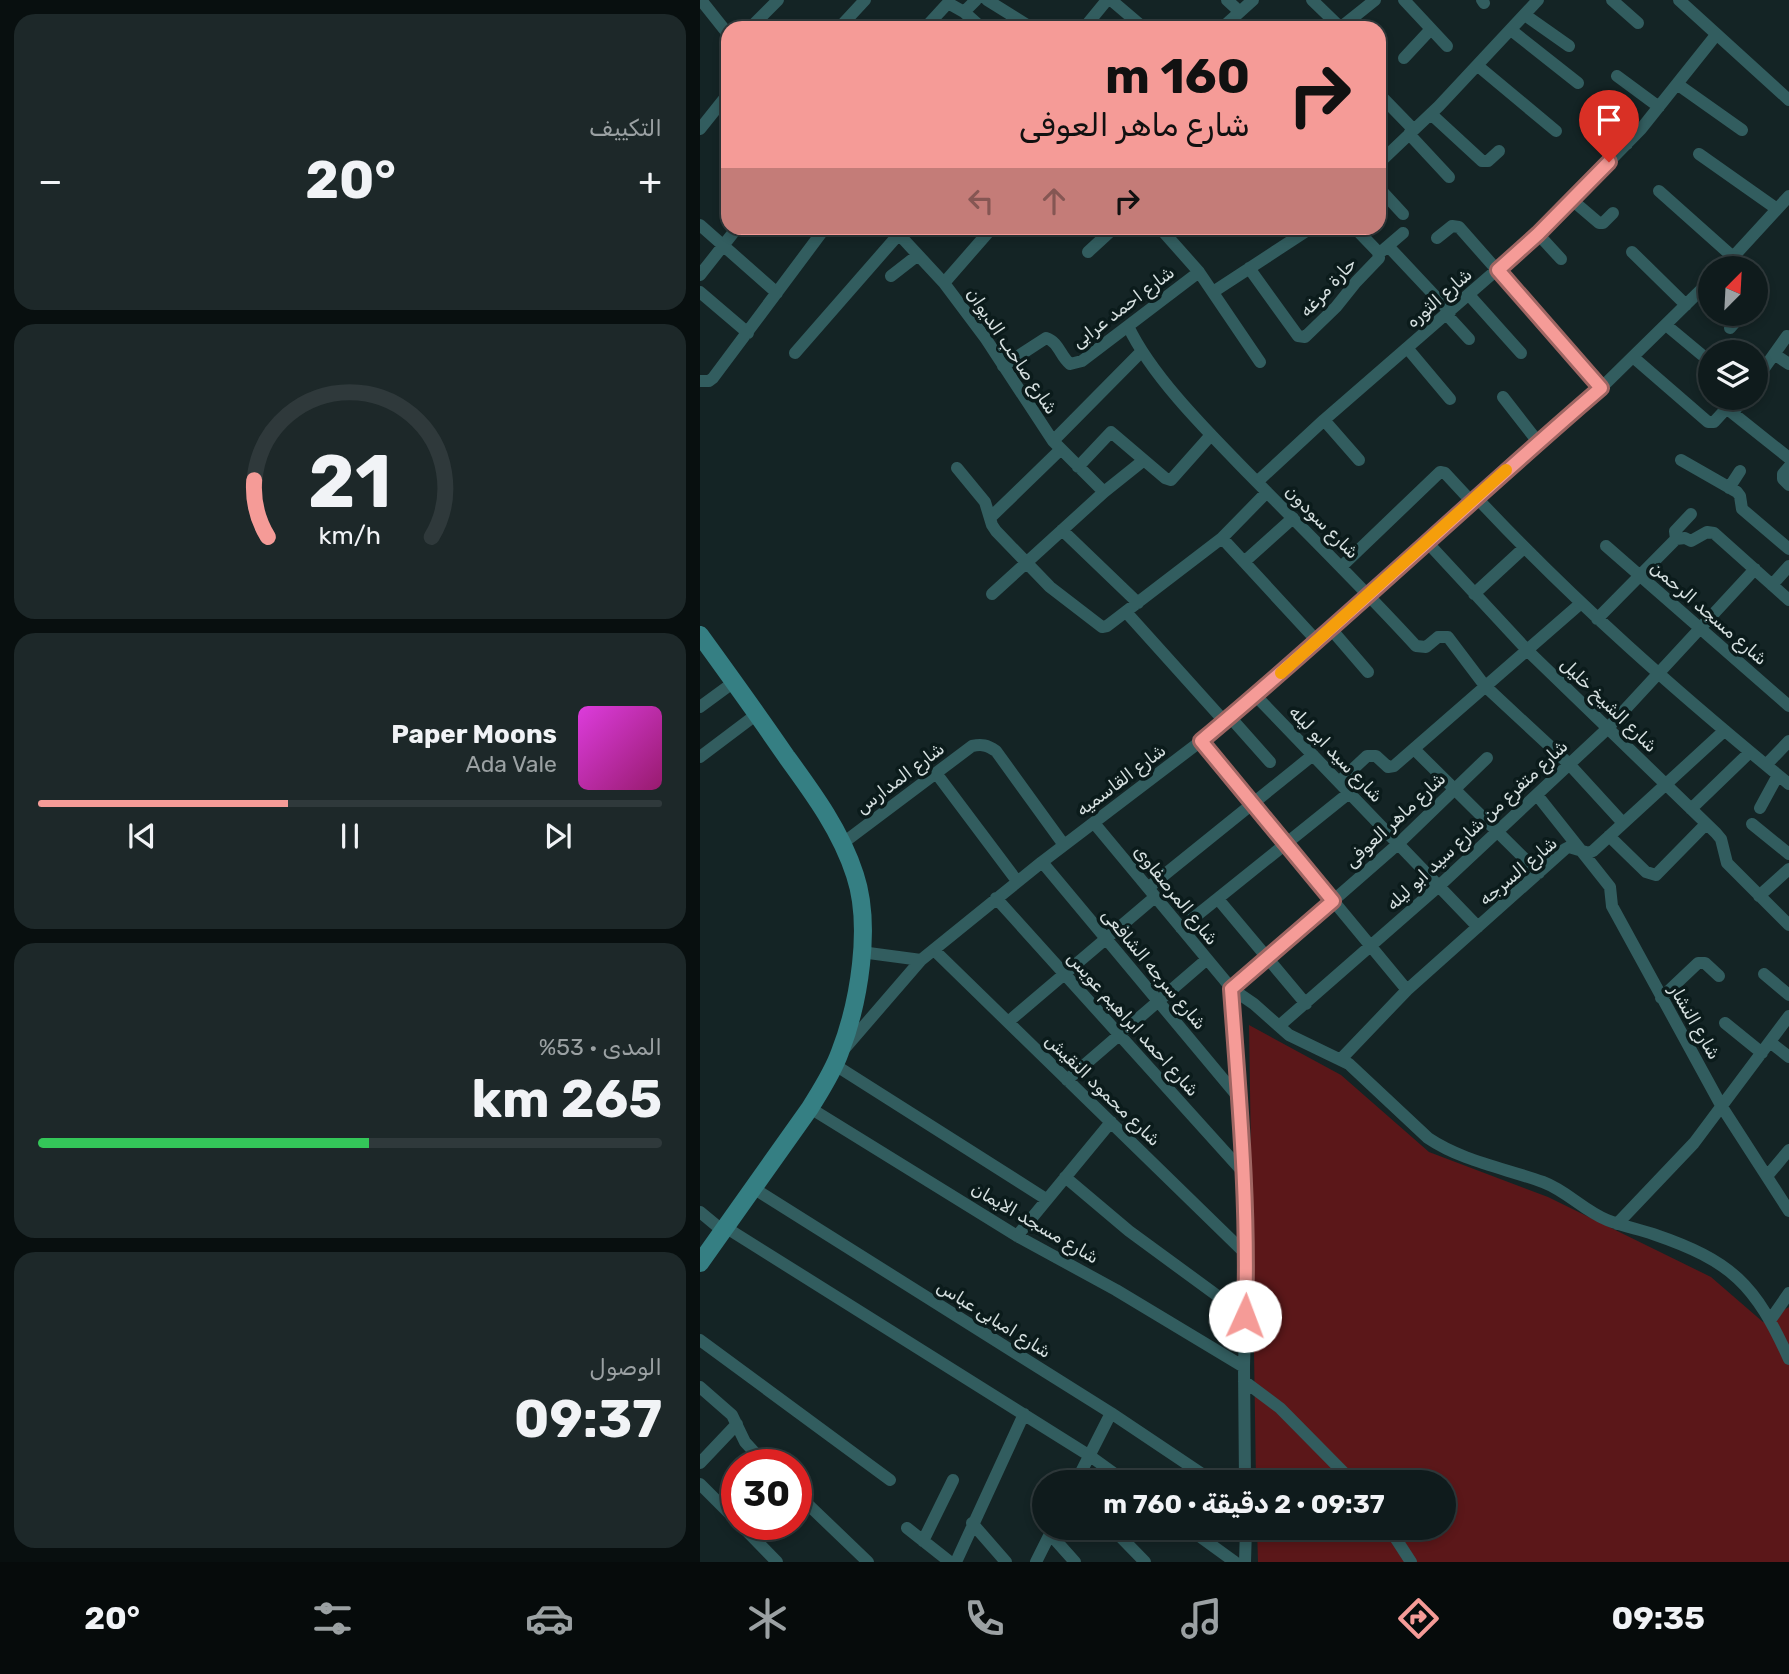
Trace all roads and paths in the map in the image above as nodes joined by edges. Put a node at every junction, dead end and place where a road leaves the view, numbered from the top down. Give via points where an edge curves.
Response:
1 (701, 0) edge
2 (778, 0) edge
3 (865, 0) edge
4 (976, 0) edge
5 (987, 0) edge
6 (1227, 0) edge
7 (1253, 0) edge
8 (1312, 0) edge
9 (1375, 0) edge
10 (1404, 0) edge
11 (1538, 0) edge
12 (1612, 0) edge
13 (1679, 0) edge
14 (1116, 2) edge
15 (964, 12) junction
16 (1240, 12) junction
17 (1525, 15) junction
18 (757, 21) edge
19 (846, 21) edge
20 (931, 21) edge
21 (974, 21) edge
22 (1021, 21) edge
23 (1093, 21) edge
24 (1136, 21) edge
25 (1230, 21) edge
26 (1334, 21) edge
27 (1350, 21) edge
28 (1639, 23) dead end
29 (721, 25) edge
30 (1431, 29) junction
31 (1511, 30) junction
32 (1716, 36) junction
33 (1447, 46) dead end
34 (1569, 46) dead end
35 (1404, 58) dead end
36 (1478, 66) junction
37 (1617, 76) dead end
38 (1578, 83) dead end
39 (1677, 84) junction
40 (1789, 100) edge
41 (1386, 102) edge
42 (721, 103) edge
43 (1659, 107) junction
44 (1431, 114) junction
45 (1592, 117) dead end
46 (700, 130) edge
47 (1742, 130) dead end
48 (1556, 131) dead end
49 (1411, 132) junction
50 (1627, 144) junction
51 (1499, 151) dead end
52 (1699, 154) dead end
53 (1386, 156) edge
54 (1449, 177) dead end
55 (1659, 191) dead end
56 (1386, 196) edge
57 (1789, 196) edge
58 (1572, 200) junction
59 (1777, 209) junction
60 (1613, 213) dead end
61 (1403, 214) dead end
62 (700, 225) edge
63 (1403, 233) dead end
64 (1538, 234) junction
65 (732, 235) edge
66 (820, 235) edge
67 (893, 235) edge
68 (900, 235) edge
69 (986, 235) edge
70 (1106, 235) edge
71 (1167, 235) edge
72 (1300, 235) edge
73 (1363, 235) edge
74 (1437, 238) dead end
75 (724, 246) junction
76 (1088, 252) dead end
77 (1382, 252) junction
78 (1632, 252) dead end
79 (918, 254) junction
80 (1720, 256) edge
81 (1735, 256) edge
82 (1561, 258) dead end
83 (1249, 268) junction
84 (1498, 270) junction
85 (1199, 272) junction
86 (700, 275) edge
87 (891, 276) dead end
88 (944, 283) junction
89 (700, 292) edge
90 (1213, 292) junction
91 (777, 293) junction
92 (1698, 293) edge
93 (1469, 295) junction
94 (1686, 305) junction
95 (1448, 314) junction
96 (1666, 324) junction
97 (1128, 326) junction
98 (748, 333) junction
99 (1787, 336) edge
100 (1469, 340) dead end
101 (1408, 349) junction
102 (1141, 352) junction
103 (1698, 352) edge
104 (795, 353) dead end
105 (1521, 353) dead end
106 (1774, 354) junction
107 (1633, 357) junction
108 (1768, 359) edge
109 (1260, 362) dead end
110 (1789, 364) edge
111 (1003, 366) junction
112 (702, 381) edge
113 (1601, 388) junction
114 (1503, 397) dead end
115 (1450, 399) dead end
116 (1735, 410) edge
117 (1733, 413) junction
118 (1324, 420) junction
119 (1210, 435) junction
120 (1538, 442) junction
121 (1056, 446) junction
122 (1789, 458) edge
123 (1144, 460) junction
124 (1359, 460) dead end
125 (1681, 460) dead end
126 (1078, 467) junction
127 (1789, 467) edge
128 (957, 468) dead end
129 (1740, 471) dead end
130 (1257, 482) junction
131 (1789, 485) edge
132 (1729, 488) junction
133 (1104, 492) junction
134 (1267, 492) junction
135 (1474, 499) junction
136 (1691, 514) dead end
137 (990, 518) junction
138 (1293, 518) junction
139 (1062, 530) junction
140 (1222, 538) junction
141 (1676, 540) junction
142 (1427, 541) junction
143 (1606, 546) dead end
144 (1524, 548) junction
145 (1789, 549) edge
146 (1026, 562) junction
147 (1244, 562) junction
148 (1789, 566) edge
149 (1341, 567) junction
150 (1755, 569) junction
151 (1639, 576) junction
152 (1772, 585) junction
153 (992, 594) dead end
154 (1368, 594) junction
155 (1474, 594) junction
156 (1789, 600) edge
157 (1138, 603) junction
158 (1580, 604) junction
159 (1126, 612) junction
160 (1597, 619) junction
161 (1331, 629) junction
162 (1698, 629) junction
163 (700, 636) edge
164 (1317, 641) junction
165 (1527, 650) junction
166 (1368, 672) dead end
167 (1659, 673) junction
168 (734, 682) junction
169 (1485, 686) junction
170 (1256, 696) junction
171 (1789, 706) edge
172 (700, 707) edge
173 (757, 714) junction
174 (1227, 720) junction
175 (1607, 729) junction
176 (1724, 731) junction
177 (1201, 741) junction
178 (1789, 741) edge
179 (1414, 749) junction
180 (1750, 752) junction
181 (1312, 755) junction
182 (700, 757) edge
183 (1487, 758) dead end
184 (1270, 762) dead end
185 (1569, 764) junction
186 (1766, 765) junction
187 (936, 773) junction
188 (1778, 775) junction
189 (1339, 782) junction
190 (1664, 783) junction
191 (1789, 784) edge
192 (1455, 789) junction
193 (1349, 793) junction
194 (1537, 795) junction
195 (1252, 803) junction
196 (1760, 808) dead end
197 (1690, 809) junction
198 (1094, 822) junction
199 (1623, 823) junction
200 (1706, 824) junction
201 (1752, 824) dead end
202 (1497, 832) junction
203 (1609, 836) junction
204 (843, 843) junction
205 (1286, 844) junction
206 (1398, 844) junction
207 (1064, 845) junction
208 (1579, 849) junction
209 (1789, 854) edge
210 (1042, 862) junction
211 (1789, 869) edge
212 (1539, 873) junction
213 (1017, 881) junction
214 (1439, 886) junction
215 (1151, 892) junction
216 (1759, 896) junction
217 (996, 898) junction
218 (1218, 899) junction
219 (1333, 901) junction
220 (1789, 925) edge
221 (1478, 927) junction
222 (1181, 929) junction
223 (1106, 939) junction
224 (1371, 947) junction
225 (934, 950) junction
226 (861, 952) junction
227 (1268, 958) junction
228 (921, 960) junction
229 (1206, 960) junction
230 (1064, 974) junction
231 (1764, 974) dead end
232 (1719, 976) dead end
233 (1231, 989) junction
234 (1408, 990) junction
235 (1789, 995) edge
236 (1661, 998) junction
237 (1158, 1001) junction
238 (1306, 1004) junction
239 (1789, 1016) edge
240 (1008, 1022) junction
241 (1725, 1023) dead end
242 (1279, 1027) junction
243 (1119, 1035) junction
244 (1770, 1042) junction
245 (1762, 1053) junction
246 (1789, 1057) edge
247 (837, 1059) junction
248 (1341, 1059) junction
249 (1067, 1080) junction
250 (1239, 1099) junction
251 (1722, 1107) junction
252 (810, 1108) junction
253 (1111, 1122) junction
254 (1788, 1154) edge
255 (1244, 1173) junction
256 (1768, 1175) junction
257 (1065, 1177) junction
258 (752, 1188) junction
259 (1046, 1199) junction
260 (1789, 1211) edge
261 (700, 1212) edge
262 (1617, 1224) junction
263 (724, 1229) junction
264 (1017, 1236) junction
265 (1247, 1255) junction
266 (700, 1264) edge
267 (1789, 1293) edge
268 (1245, 1316) junction
269 (1771, 1319) junction
270 (700, 1339) edge
271 (1789, 1359) edge
272 (1244, 1367) junction
273 (1244, 1381) junction
274 (700, 1387) edge
275 (1111, 1413) junction
276 (1024, 1414) junction
277 (737, 1424) junction
278 (751, 1449) edge
279 (1090, 1456) junction
280 (700, 1463) edge
281 (1082, 1470) edge
282 (1109, 1470) edge
283 (1196, 1470) edge
284 (1245, 1470) edge
285 (1341, 1470) edge
286 (890, 1480) dead end
287 (953, 1480) dead end
288 (700, 1484) edge
289 (721, 1506) edge
290 (812, 1508) edge
291 (972, 1523) junction
292 (906, 1528) dead end
293 (755, 1540) edge
294 (1047, 1540) edge
295 (1059, 1540) edge
296 (1124, 1540) edge
297 (1205, 1540) edge
298 (1245, 1540) edge
299 (1397, 1540) edge
300 (923, 1541) junction
301 (777, 1562) edge
302 (868, 1562) edge
303 (950, 1562) edge
304 (956, 1562) edge
305 (1006, 1562) edge
306 (1036, 1562) edge
307 (1075, 1562) edge
308 (1145, 1562) edge
309 (1235, 1562) edge
310 (1245, 1562) edge
311 (1411, 1562) edge

1 - 29 street
2 - 18 street
3 - 19 street
4 - 15 street
5 - 22 street
6 - 16 street
7 - 16 street
8 - 26 street
9 - 27 street
10 - 30 street
11 - 17 street
12 - 28 street
13 - 32 street
14 - 23 street
14 - 24 street
15 - 20 street via 948,3
15 - 21 street
16 - 25 street
17 - 31 street
17 - 34 street
30 - 33 street
30 - 35 street
31 - 36 street
31 - 38 street
32 - 39 street, شارع الثوره
32 - 40 street
36 - 44 street
36 - 48 street
37 - 43 street
39 - 43 street, شارع الثوره
39 - 47 street
41 - 49 street
42 - 46 street
43 - 50 street, شارع الثوره
44 - 49 street
44 - 51 street via 1482,161
45 - 50 street
49 - 53 street
49 - 54 street
50 - 58 street, شارع الثوره
52 - 59 street
55 - 80 street
56 - 61 street
57 - 59 street
58 - 60 street via 1599,223
58 - 64 street, شارع الثوره
59 - 81 street
62 - 75 street
63 - 77 street
64 - 82 street
64 - 84 street, شارع الثوره
65 - 75 street
66 - 91 street
67 - 104 street
68 - 79 street, شارع صاحب الديوان
69 - 88 street
70 - 76 street
71 - 85 street
72 - 83 street
73 - 77 street
74 - 84 street via 1457,226
75 - 86 street
75 - 91 street
77 - 83 street, حارة مرغه via 1303,338 1297,336
77 - 95 street
78 - 94 street
79 - 87 street
79 - 88 street, شارع صاحب الديوان
83 - 90 street
84 - 93 street, شارع الثوره
84 - 113 street
85 - 90 street
85 - 97 street, شارع احمد عرابى
88 - 111 street, شارع صاحب الديوان
89 - 98 street
90 - 109 street
91 - 98 street
92 - 94 street, شارع القاسميه
93 - 95 street, شارع الثوره
93 - 105 street
94 - 96 street, شارع القاسميه
95 - 100 street
95 - 101 street, شارع الثوره
96 - 103 street
96 - 107 street, شارع القاسميه
97 - 102 street, شارع سودون
97 - 111 street, شارع احمد عرابى via 1075,364 1046,338
98 - 112 street via 713,378
99 - 106 street
101 - 115 street
101 - 118 street, شارع الثوره
102 - 119 street, شارع سودون
102 - 121 street
106 - 108 street
106 - 110 street
107 - 113 street, شارع القاسميه
107 - 117 street via 1708,422 1725,410
111 - 121 street, شارع صاحب الديوان
113 - 120 street, شارع القاسميه
114 - 120 street
116 - 117 street
117 - 122 street
118 - 124 street
118 - 130 street, شارع الثوره
119 - 123 street via 1171,480
119 - 130 street, شارع سودون
120 - 135 street, شارع القاسميه
121 - 126 street, شارع صاحب الديوان
121 - 137 street
123 - 126 street via 1111,432
123 - 133 street
125 - 132 street
126 - 133 street, شارع صاحب الديوان
127 - 131 street via 1783,474
128 - 137 street via 985,502
129 - 132 street
130 - 134 street, شارع سودون
132 - 145 street via 1740,496 1742,509
133 - 139 street
134 - 138 street, شارع سودون
134 - 140 street
135 - 142 street, شارع القاسميه
135 - 144 street
135 - 149 street via 1440,472
136 - 141 street via 1675,531
137 - 146 street via 996,531
138 - 147 street
138 - 149 street, شارع سودون
139 - 146 street
139 - 157 street
140 - 147 street
140 - 157 street
141 - 150 street via 1691,541 1711,532
141 - 151 street
142 - 154 street, شارع القاسميه
142 - 155 street, شارع الشيخ خليل
143 - 151 street, شارع مسجد الرحمن
144 - 155 street
144 - 158 street
146 - 153 street
146 - 159 street via 1102,627
147 - 164 street
148 - 152 street
149 - 154 street, شارع سودون
150 - 152 street
150 - 162 street, شارع متفرع من شارع سيد ابو ليله
151 - 160 street
151 - 162 street, شارع مسجد الرحمن
152 - 156 street
154 - 161 street, شارع القاسميه
154 - 169 street, شارع سودون via 1416,646 1426,647 1438,637 1448,637
155 - 165 street, شارع الشيخ خليل
157 - 159 street
158 - 160 street
158 - 165 street
159 - 174 street
160 - 167 street
161 - 164 street, شارع القاسميه
161 - 166 street
162 - 167 street, شارع متفرع من شارع سيد ابو ليله
162 - 171 street, شارع مسجد الرحمن
163 - 168 main road
164 - 170 street, شارع القاسميه
165 - 169 street
165 - 175 street, شارع الشيخ خليل
167 - 175 street, شارع متفرع من شارع سيد ابو ليله
167 - 176 street
168 - 172 street
168 - 173 main road
169 - 179 street
169 - 185 street, شارع سودون
170 - 174 street, شارع القاسميه
170 - 181 street, شارع سيد ابو ليله
173 - 182 street
173 - 204 main road
174 - 177 street, شارع القاسميه
174 - 184 street
175 - 185 street, شارع متفرع من شارع سيد ابو ليله
175 - 190 street, شارع الشيخ خليل
176 - 180 street
176 - 190 street, شارع السرجه
177 - 195 street
177 - 198 street, شارع القاسميه
178 - 186 street
179 - 189 street via 1388,767 1376,756 1367,756
179 - 192 street
180 - 186 street
180 - 197 street
181 - 189 street, شارع سيد ابو ليله
181 - 195 street
183 - 192 street, شارع ماهر العوفى
185 - 194 street, شارع متفرع من شارع سيد ابو ليله
185 - 199 street, شارع سودون
186 - 188 street
187 - 204 street, شارع المدارس
187 - 207 street, شارع المدارس via 972,746 988,746
187 - 213 street
188 - 191 street
188 - 196 street
189 - 193 street, شارع سيد ابو ليله
190 - 197 street, شارع الشيخ خليل
190 - 199 street, شارع السرجه
192 - 202 street
192 - 206 street, شارع ماهر العوفى
193 - 205 street
193 - 206 street, شارع سيد ابو ليله
194 - 202 street, شارع متفرع من شارع سيد ابو ليله
194 - 208 street, شارع النشار
195 - 205 street
195 - 215 street
197 - 200 street, شارع الشيخ خليل
198 - 207 street, شارع القاسميه
198 - 215 street, شارع المرصفاوى
199 - 203 street, شارع السرجه
200 - 203 street via 1656,875 1646,872
200 - 216 street, شارع الشيخ خليل via 1721,839 1727,863
201 - 209 street
202 - 212 street
202 - 214 street, شارع متفرع من شارع سيد ابو ليله
203 - 208 street, شارع السرجه via 1589,853
204 - 226 main road via 856,878
205 - 218 street
205 - 219 street
206 - 214 street, شارع سيد ابو ليله
206 - 219 street, شارع ماهر العوفى
207 - 210 street, شارع القاسميه
208 - 212 street, شارع السرجه via 1565,849
208 - 236 street, شارع النشار via 1610,887 1612,906
210 - 213 street, شارع القاسميه
210 - 223 street, شارع سرجه الشافعى
211 - 216 street
212 - 221 street, شارع السرجه
213 - 217 street, شارع القاسميه
214 - 221 street, شارع سيد ابو ليله
214 - 224 street, شارع متفرع من شارع سيد ابو ليله
215 - 222 street, شارع المرصفاوى
215 - 223 street
216 - 220 street, شارع الشيخ خليل
217 - 225 street, شارع القاسميه
217 - 230 street, شارع احمد ابراهيم عويس
218 - 222 street
218 - 227 street
219 - 224 street
219 - 227 street, شارع ماهر العوفى
221 - 234 street, شارع السرجه
222 - 229 street, شارع المرصفاوى
223 - 230 street
223 - 237 street, شارع سرجه الشافعى
224 - 234 street
224 - 238 street, شارع متفرع من شارع سيد ابو ليله
225 - 228 street, شارع القاسميه
225 - 240 street, شارع محمود النقيش
226 - 228 street
226 - 247 main road via 851,1021
227 - 233 street, شارع ماهر العوفى
227 - 238 street
228 - 247 street, شارع القاسميه
229 - 233 street, شارع المرصفاوى
229 - 237 street
230 - 240 street
230 - 243 street, شارع احمد ابراهيم عويس
231 - 235 street
232 - 236 street via 1705,963 1698,963
233 - 242 street, شارع المرصفاوى
233 - 250 street
234 - 248 street, شارع السرجه
236 - 251 street, شارع النشار
237 - 243 street
237 - 250 street, شارع سرجه الشافعى
238 - 242 street, شارع متفرع من شارع سيد ابو ليله
239 - 244 street
240 - 249 street, شارع محمود النقيش
241 - 245 street
242 - 248 street, شارع المرصفاوى
243 - 249 street
243 - 255 street, شارع احمد ابراهيم عويس
244 - 245 street
244 - 246 street
245 - 251 street
247 - 252 main road
247 - 259 street
248 - 262 street, شارع المرصفاوى via 1439,1145 1561,1189
249 - 253 street, شارع محمود النقيش
250 - 255 street
251 - 256 street, شارع النشار
251 - 262 street
252 - 258 main road
252 - 264 street, شارع مسجد الايمان
253 - 257 street
253 - 265 street, شارع محمود النقيش
254 - 256 street
255 - 265 street
256 - 260 street, شارع النشار
257 - 259 street
257 - 268 street via 1129,1231
258 - 263 main road
258 - 275 street, شارع امبابى عباس
259 - 264 street
261 - 263 street
262 - 269 street, شارع المرصفاوى via 1712,1257 1741,1280
263 - 266 main road
263 - 276 street
264 - 272 street, شارع مسجد الايمان
265 - 268 street
267 - 269 street
268 - 272 street
269 - 271 street, شارع المرصفاوى
270 - 286 street
272 - 273 street
273 - 284 street
273 - 285 street
274 - 277 street via 725,1407
275 - 279 street
275 - 283 street, شارع امبابى عباس
276 - 279 street
276 - 291 street
277 - 278 street
277 - 280 street
279 - 281 street
279 - 282 street
287 - 300 street
288 - 289 street
290 - 302 street
291 - 304 street
291 - 305 street
292 - 300 street
293 - 301 street
294 - 306 street
295 - 307 street
296 - 308 street
297 - 309 street
298 - 310 street
299 - 311 street
300 - 303 street

